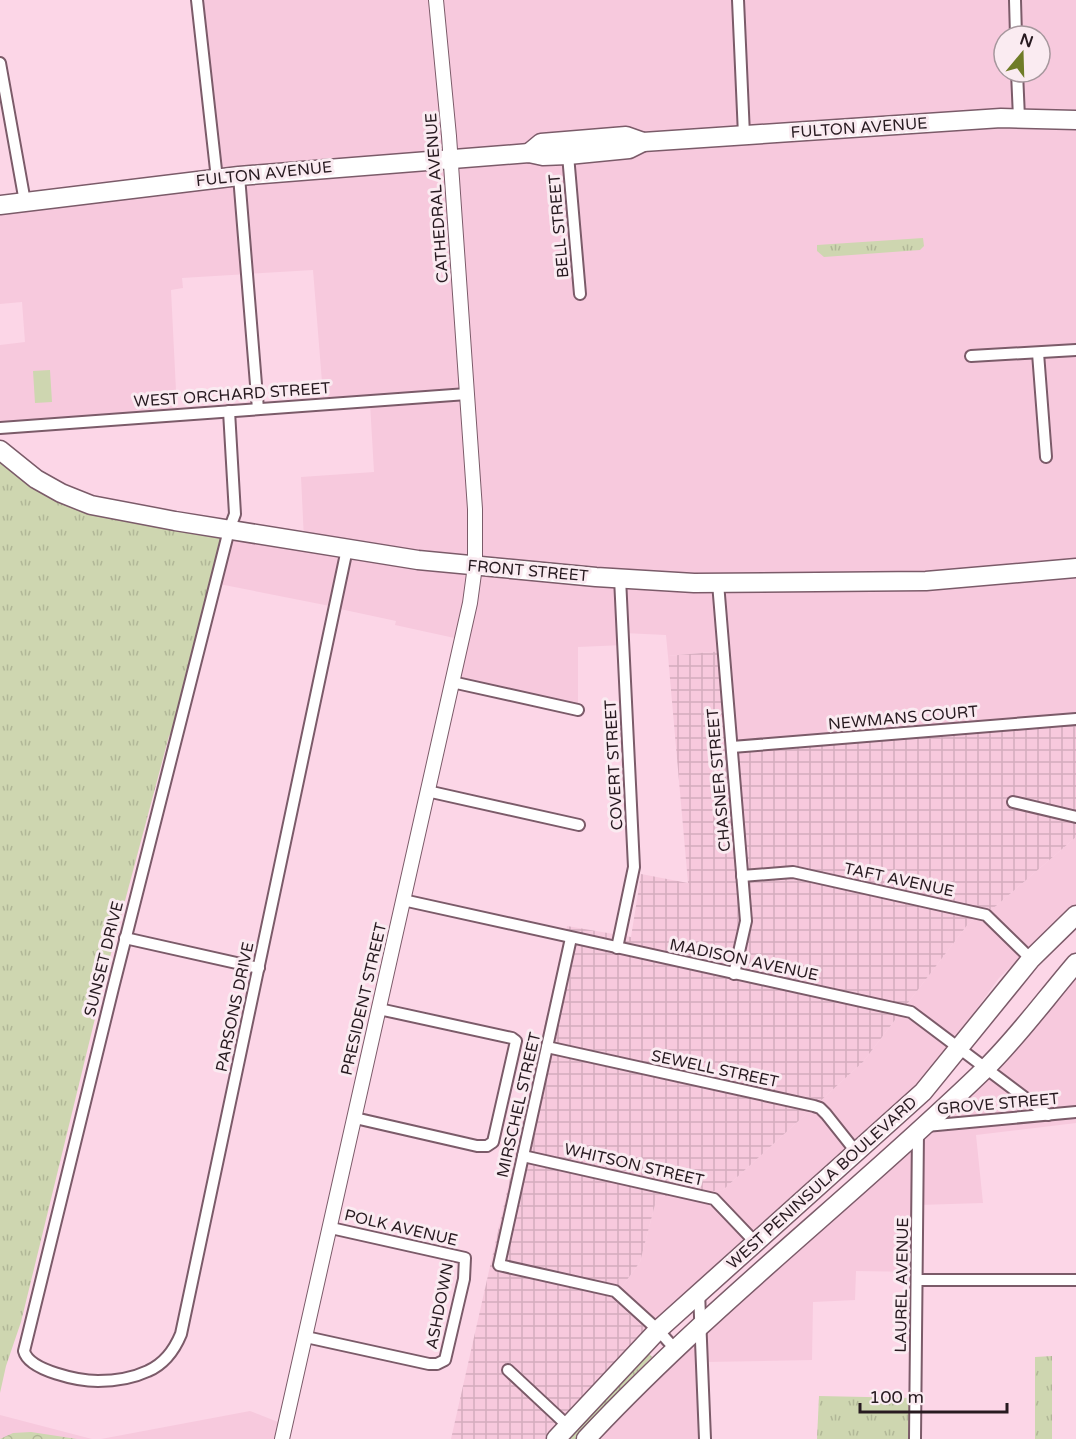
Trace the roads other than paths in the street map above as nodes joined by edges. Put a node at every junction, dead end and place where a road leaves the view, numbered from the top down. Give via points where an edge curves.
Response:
1 (196, 0) edge
2 (436, 0) edge
3 (738, 0) edge
4 (1015, 0) edge
5 (1016, 24) edge
6 (0, 63) edge
7 (1018, 84) edge
8 (1019, 118) junction
9 (1076, 120) edge
10 (744, 135) junction
11 (643, 142) junction
12 (529, 153) junction
13 (568, 155) junction
14 (451, 159) junction
15 (239, 176) junction
16 (217, 179) junction
17 (26, 202) junction
18 (0, 205) edge
19 (580, 294) dead end
20 (1076, 350) edge
21 (1038, 353) junction
22 (971, 356) dead end
23 (467, 394) junction
24 (258, 409) junction
25 (229, 411) junction
26 (0, 428) edge
27 (0, 450) edge
28 (1046, 457) dead end
29 (229, 530) junction
30 (347, 549) junction
31 (476, 566) junction
32 (1076, 568) edge
33 (620, 578) junction
34 (718, 583) junction
35 (452, 682) junction
36 (578, 710) dead end
37 (1076, 719) edge
38 (732, 747) junction
39 (428, 791) junction
40 (1013, 802) dead end
41 (1076, 817) edge
42 (579, 825) dead end
43 (742, 876) junction
44 (403, 900) junction
45 (1076, 915) edge
46 (125, 938) junction
47 (571, 938) junction
48 (617, 948) junction
49 (1031, 959) junction
50 (1076, 963) edge
51 (259, 968) junction
52 (734, 974) junction
53 (379, 1009) junction
54 (548, 1047) junction
55 (960, 1049) junction
56 (986, 1068) junction
57 (1076, 1112) edge
58 (1047, 1115) junction
59 (355, 1118) junction
60 (920, 1129) junction
61 (857, 1153) junction
62 (523, 1156) junction
63 (331, 1228) junction
64 (755, 1242) junction
65 (465, 1258) joint
66 (917, 1280) junction
67 (1076, 1280) edge
68 (699, 1292) junction
69 (701, 1325) junction
70 (658, 1330) junction
71 (306, 1337) junction
72 (675, 1350) junction
73 (508, 1370) dead end
74 (62, 1374) joint
75 (562, 1433) edge
76 (282, 1439) edge
77 (586, 1439) edge
78 (705, 1439) edge
79 (915, 1439) edge

1 - 16 street
2 - 14 street, CATHEDRAL AVENUE
3 - 10 street
4 - 5 street
6 - 17 street
7 - 8 street
8 - 9 main road, FULTON AVENUE
8 - 10 main road, FULTON AVENUE
10 - 11 main road, FULTON AVENUE
11 - 12 main road, FULTON AVENUE via 626,136 541,143
11 - 13 main road, FULTON AVENUE via 628,149
12 - 13 main road, FULTON AVENUE
12 - 14 main road, FULTON AVENUE
13 - 19 street, BELL STREET
14 - 15 main road, FULTON AVENUE
14 - 23 street, CATHEDRAL AVENUE
15 - 16 main road, FULTON AVENUE
15 - 24 street
16 - 17 main road, FULTON AVENUE
17 - 18 main road, FULTON AVENUE
20 - 21 street
21 - 22 street
21 - 28 street
23 - 24 street, WEST ORCHARD STREET
23 - 31 street, CATHEDRAL AVENUE
24 - 25 street, WEST ORCHARD STREET
25 - 26 street, WEST ORCHARD STREET
25 - 29 street, SUNSET DRIVE via 235,514
27 - 29 main road, FRONT STREET via 36,479 91,505
29 - 30 main road, FRONT STREET
29 - 46 street, SUNSET DRIVE
30 - 31 main road, FRONT STREET
30 - 51 street, PARSONS DRIVE
31 - 33 main road, FRONT STREET
31 - 35 street, PRESIDENT STREET
32 - 34 main road, FRONT STREET via 926,581
33 - 34 main road, FRONT STREET
33 - 48 street, COVERT STREET via 634,867
34 - 38 street, CHASNER STREET
35 - 36 street
35 - 39 street, PRESIDENT STREET
37 - 38 street, NEWMANS COURT
38 - 43 street, CHASNER STREET
39 - 42 street
39 - 44 street, PRESIDENT STREET
40 - 41 street
43 - 49 street, TAFT AVENUE via 793,872 987,915
43 - 52 street, CHASNER STREET via 746,921
44 - 47 street, MADISON AVENUE
44 - 53 street, PRESIDENT STREET
45 - 49 main road, WEST PENINSULA BOULEVARD
46 - 51 street
46 - 74 street, SUNSET DRIVE via 24,1351 40,1368
47 - 48 street, MADISON AVENUE
47 - 54 street, MIRSCHEL STREET
48 - 52 street, MADISON AVENUE
49 - 55 main road, WEST PENINSULA BOULEVARD
50 - 56 main road, WEST PENINSULA BOULEVARD
51 - 74 street, PARSONS DRIVE via 176,1346 163,1362 147,1372 124,1378 89,1380
52 - 55 street, MADISON AVENUE via 911,1012
53 - 59 street, PRESIDENT STREET
53 - 59 street via 505,1035 516,1041 493,1142 487,1146
54 - 61 street, SEWELL STREET via 820,1108
54 - 62 street, MIRSCHEL STREET
55 - 56 street, MADISON AVENUE
55 - 61 main road, WEST PENINSULA BOULEVARD via 923,1092
56 - 58 street, MADISON AVENUE
56 - 60 main road, WEST PENINSULA BOULEVARD
57 - 58 street, GROVE STREET
58 - 60 street, GROVE STREET
59 - 63 street, PRESIDENT STREET
60 - 66 street, LAUREL AVENUE
60 - 69 main road, WEST PENINSULA BOULEVARD
61 - 64 main road, WEST PENINSULA BOULEVARD
62 - 64 street, WHITSON STREET via 714,1199
62 - 70 street, MIRSCHEL STREET via 500,1265 615,1291
63 - 65 street, POLK AVENUE
63 - 71 street, PRESIDENT STREET
64 - 68 main road, WEST PENINSULA BOULEVARD
65 - 71 street, ASHDOWN via 464,1279 445,1360 437,1364
66 - 67 street
66 - 79 street, LAUREL AVENUE
68 - 69 street
68 - 70 main road, WEST PENINSULA BOULEVARD
69 - 72 main road, WEST PENINSULA BOULEVARD
69 - 78 street
70 - 72 street
70 - 75 main road, WEST PENINSULA BOULEVARD
71 - 76 street, PRESIDENT STREET
72 - 77 main road, WEST PENINSULA BOULEVARD
73 - 75 street

